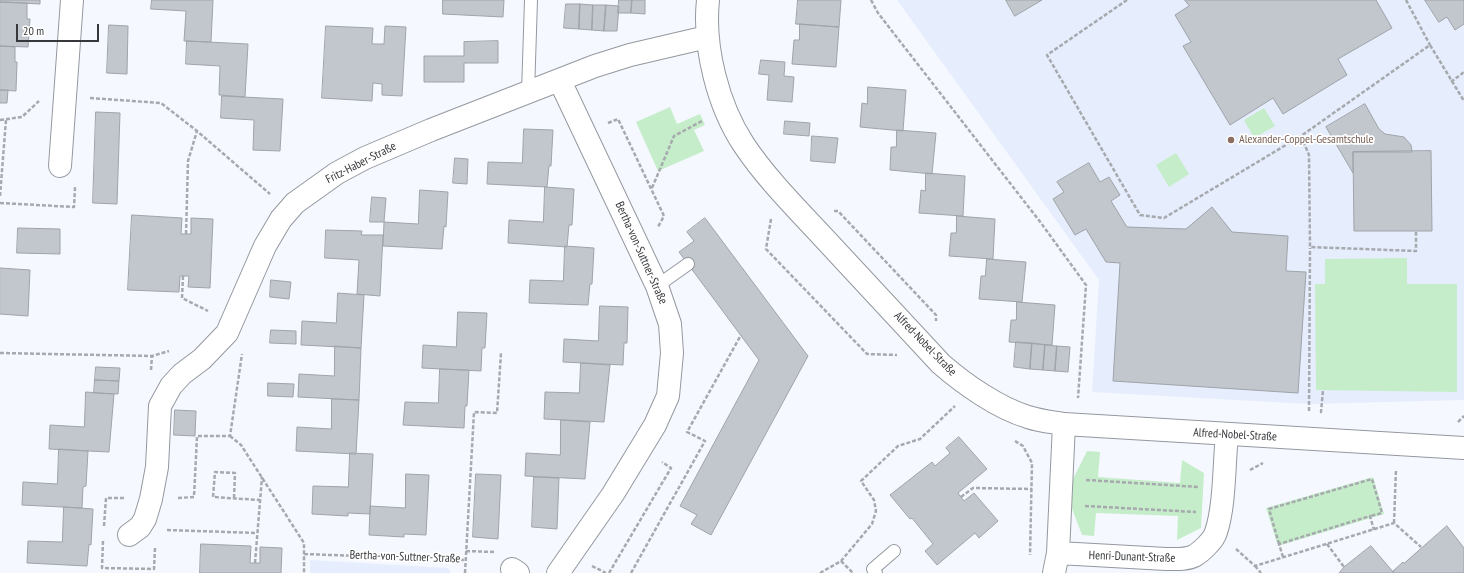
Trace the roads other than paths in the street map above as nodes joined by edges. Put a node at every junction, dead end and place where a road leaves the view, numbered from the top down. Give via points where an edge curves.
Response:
1 (72, 0) edge
2 (531, 0) edge
3 (708, 0) edge
4 (707, 36) junction
5 (560, 81) junction
6 (528, 93) junction
7 (60, 166) dead end
8 (688, 264) dead end
9 (657, 286) junction
10 (1064, 424) junction
11 (1227, 434) junction
12 (1464, 448) edge
13 (128, 535) dead end
14 (894, 551) dead end
15 (1056, 563) edge
16 (558, 573) edge
17 (876, 573) edge

1 - 7 street
2 - 6 lane
3 - 4 street, Alfred-Nobel-Straße
4 - 5 street, Fritz-Haber-Straße via 630,55
4 - 10 street, Alfred-Nobel-Straße via 720,92 744,145 810,223 936,358 958,378 993,401 1027,417
5 - 6 street, Fritz-Haber-Straße
5 - 9 street, Bertha-von-Suttner-Straße
6 - 13 street, Fritz-Haber-Straße via 365,158 328,178 295,203 281,219 265,246 227,333 202,360 182,374 171,386 160,406 157,467 145,520
8 - 9 lane
9 - 16 street, Bertha-von-Suttner-Straße via 667,315 672,341 668,396 655,425 613,494
10 - 11 street, Alfred-Nobel-Straße
10 - 15 street, Henri-Dunant-Straße
11 - 12 street, Alfred-Nobel-Straße
11 - 15 street, Henri-Dunant-Straße via 1216,533 1194,556 1180,559
14 - 17 lane via 873,569

